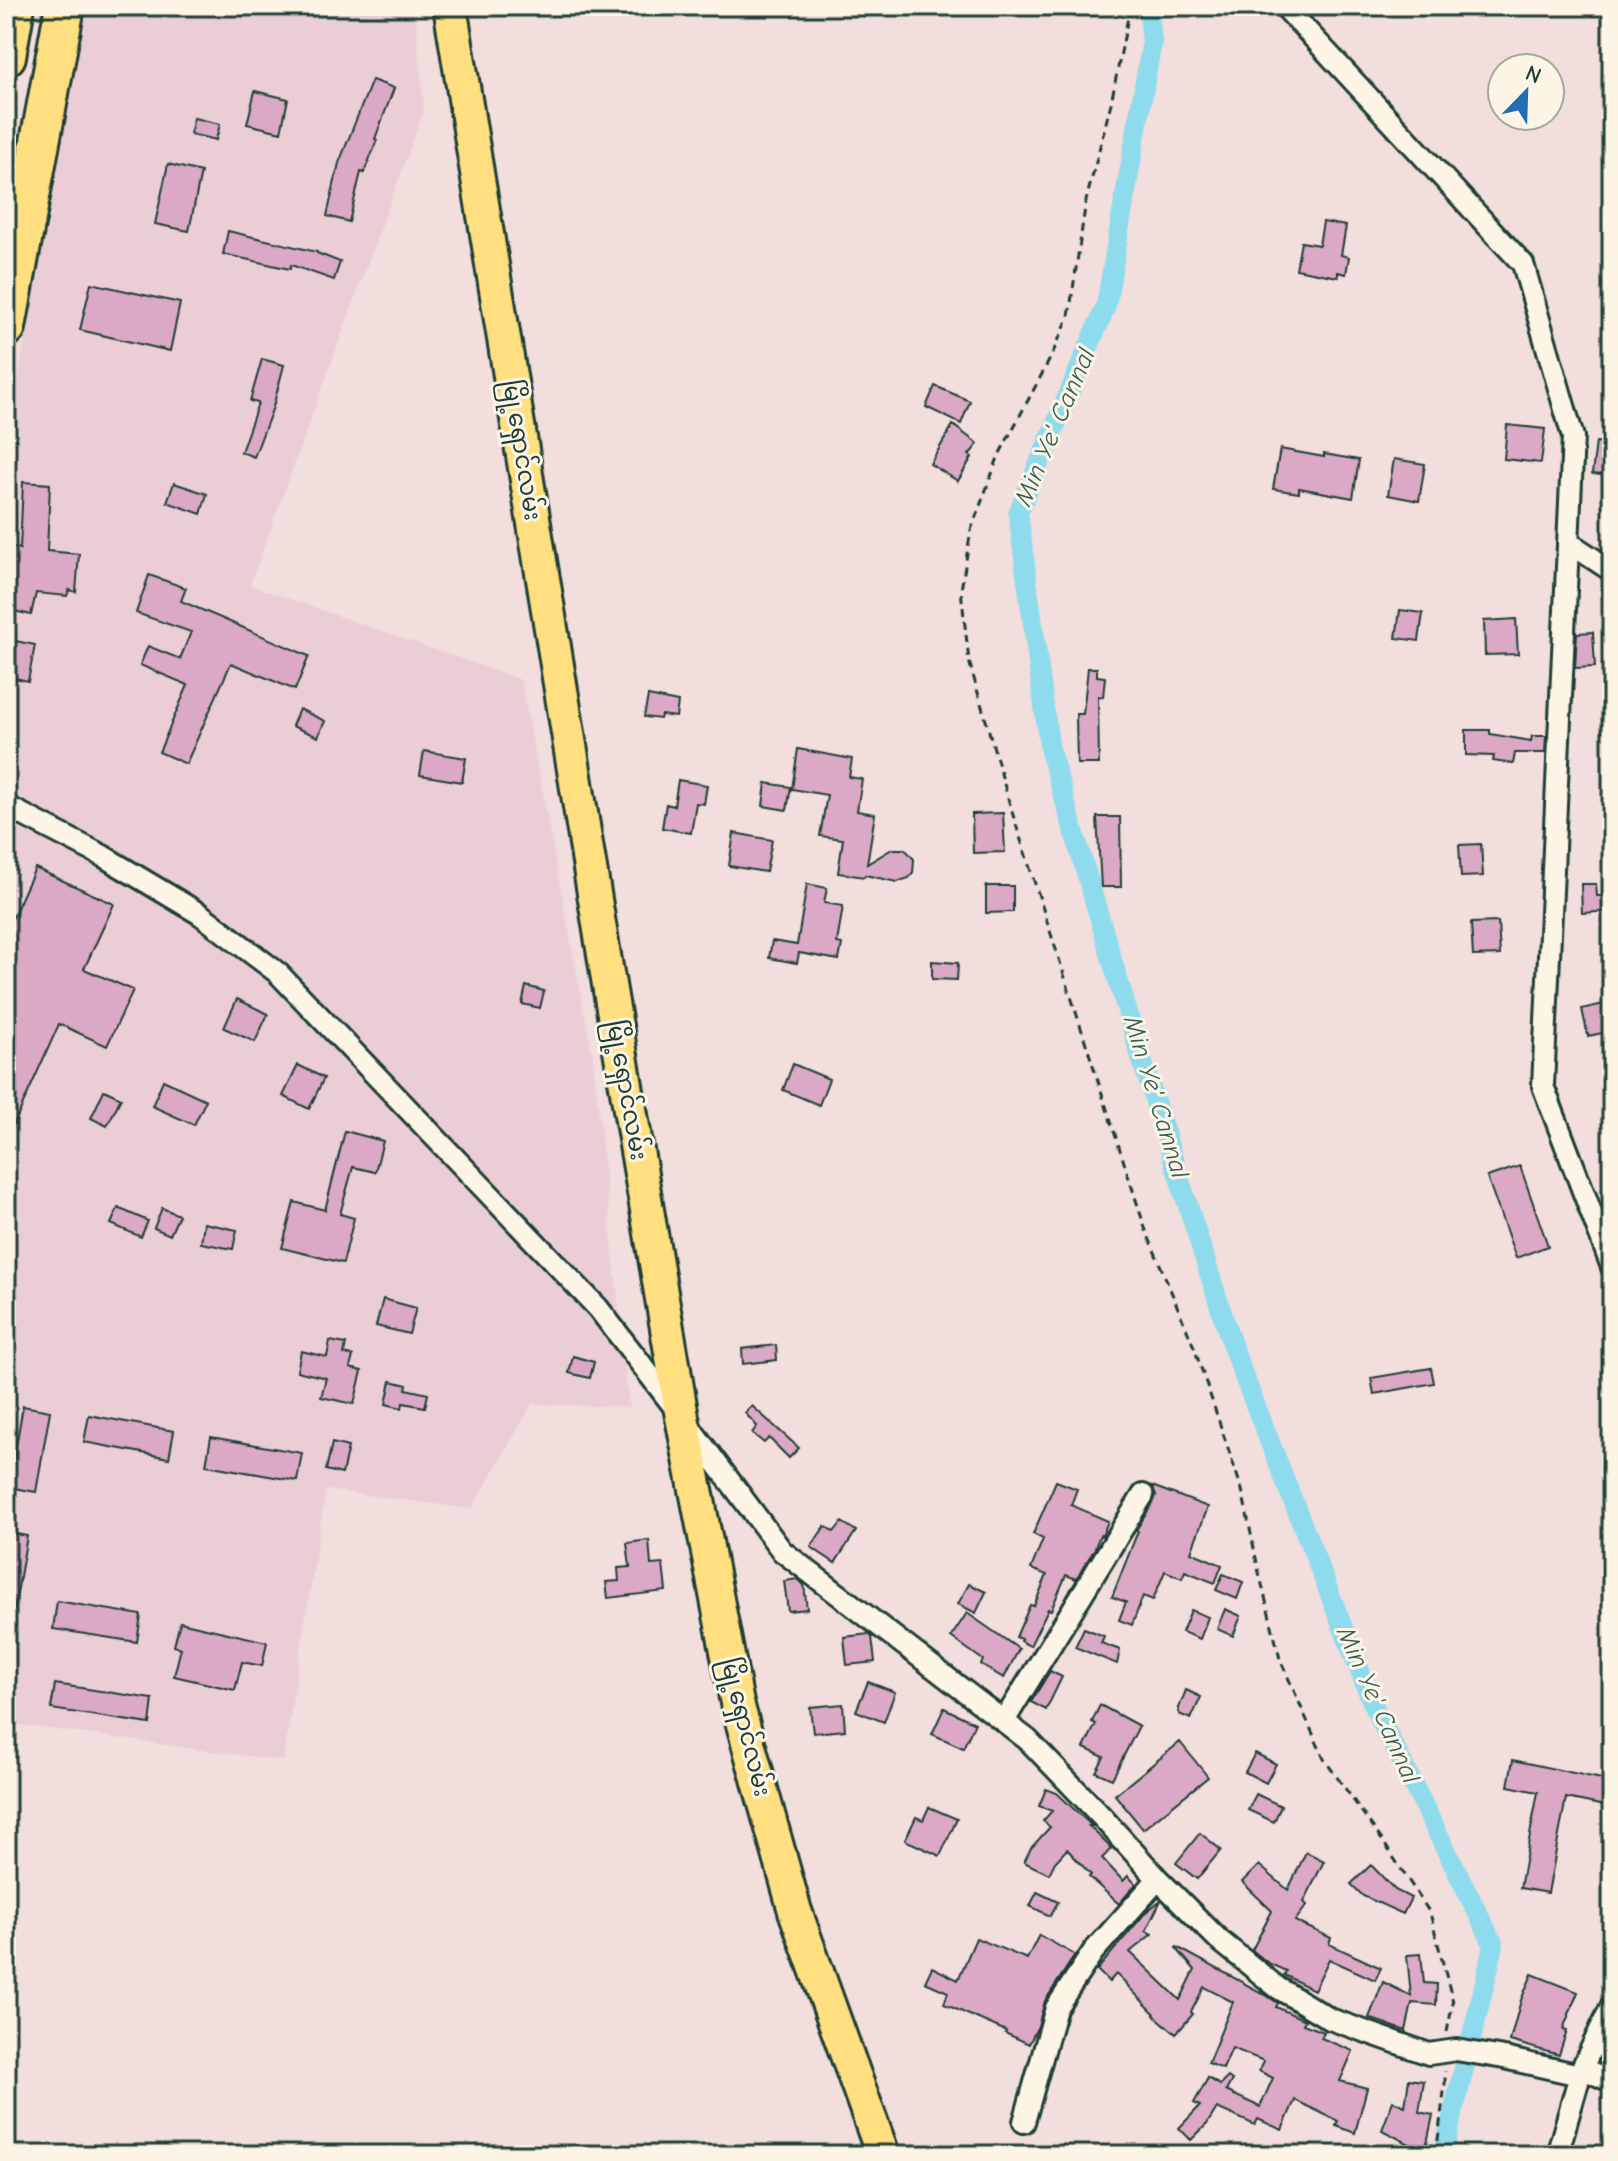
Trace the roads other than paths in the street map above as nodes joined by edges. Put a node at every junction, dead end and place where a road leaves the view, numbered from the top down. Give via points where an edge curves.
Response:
1 (15, 6) edge
2 (65, 6) edge
3 (450, 6) edge
4 (1284, 6) edge
5 (6, 56) edge
6 (6, 327) edge
7 (1568, 542) junction
8 (1612, 571) edge
9 (6, 806) edge
10 (1612, 1267) edge
11 (682, 1417) junction
12 (1143, 1495) dead end
13 (1004, 1721) junction
14 (1158, 1879) junction
15 (1612, 2005) edge
16 (1581, 2072) junction
17 (1612, 2082) edge
18 (1024, 2122) dead end
19 (883, 2155) edge
20 (1557, 2155) edge

1 - 5 highway
2 - 6 highway
3 - 11 main road, မြို့ရှောင်လမ်း
4 - 7 street via 1523,264 1573,437
7 - 8 street
7 - 10 street via 1543,1086
9 - 11 street via 200,914 278,973 598,1308
11 - 13 street via 782,1551
11 - 19 main road, မြို့ရှောင်လမ်း via 737,1703 795,1911
12 - 13 street
13 - 14 street
14 - 16 street via 1219,1940 1278,1988 1330,2019 1429,2054 1450,2051
14 - 18 street via 1093,1952 1056,2008
15 - 16 street
16 - 17 street
16 - 20 street

